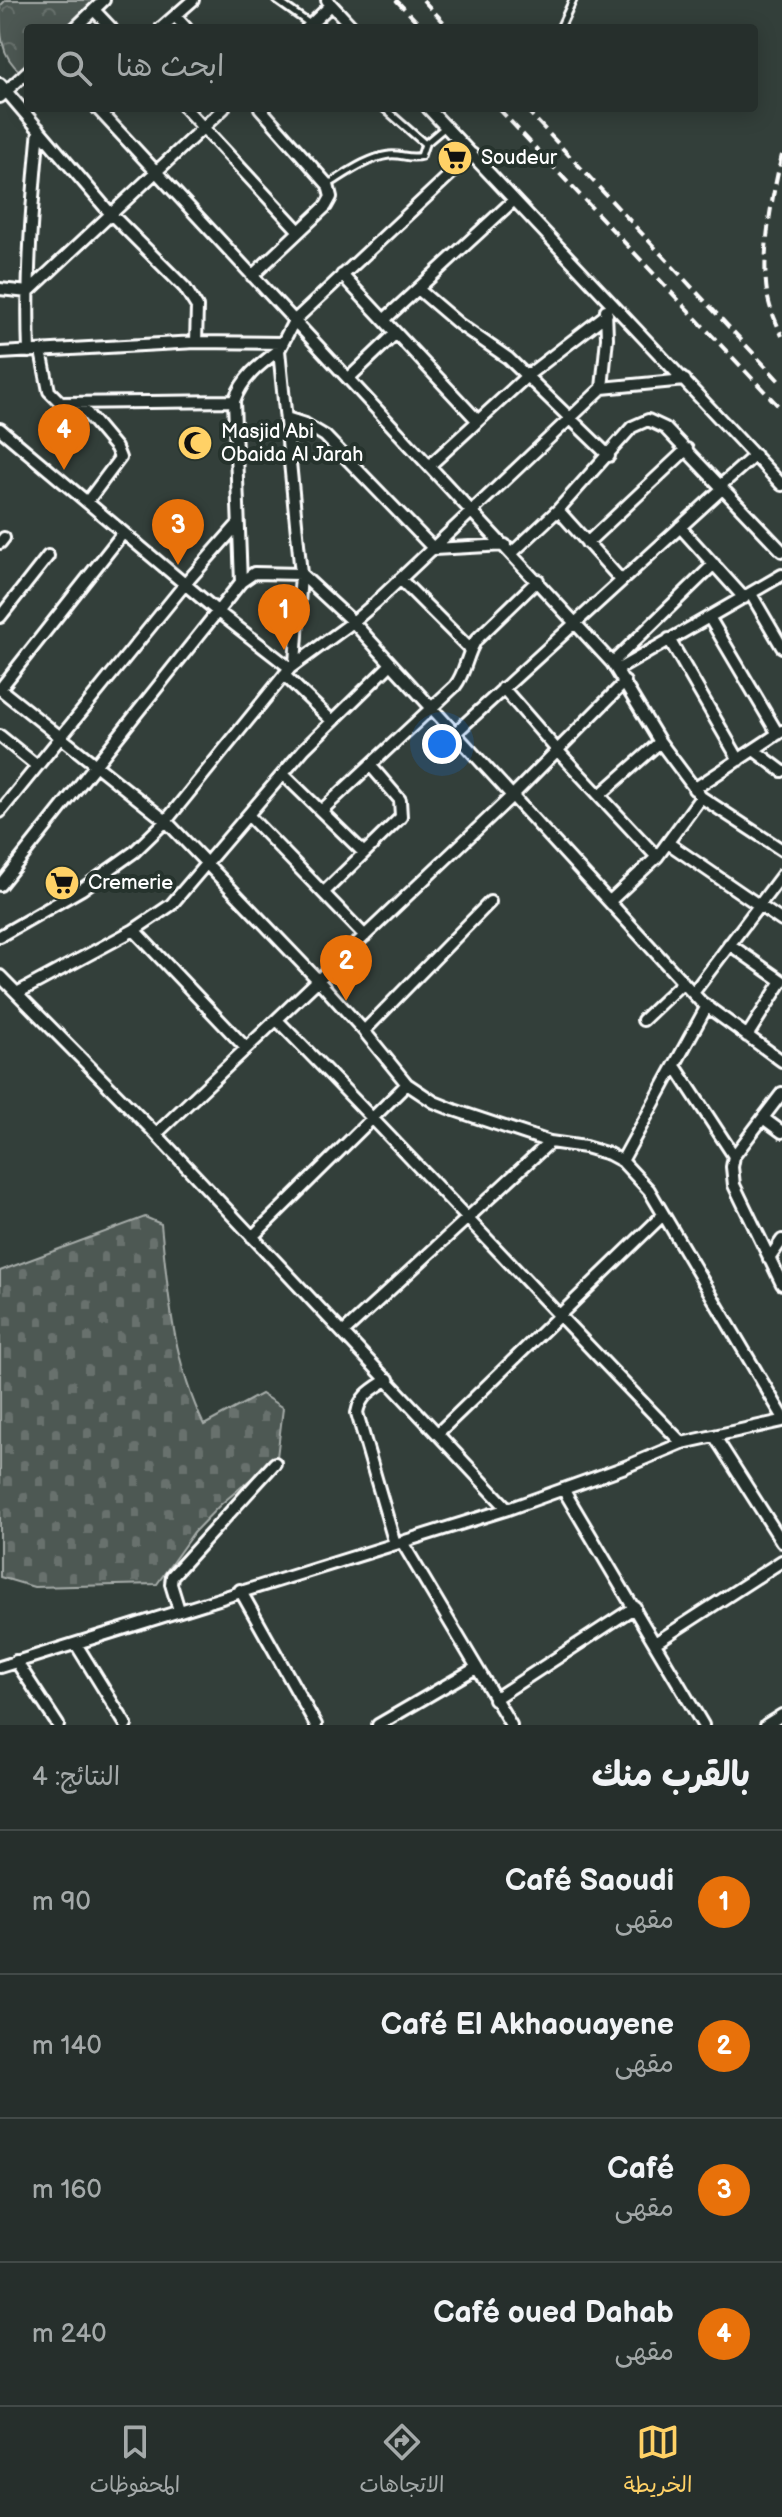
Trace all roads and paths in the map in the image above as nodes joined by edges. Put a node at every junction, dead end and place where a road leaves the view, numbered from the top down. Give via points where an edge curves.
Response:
1 (104, 0) edge
2 (193, 0) edge
3 (276, 0) edge
4 (573, 0) edge
5 (329, 2) edge
6 (94, 10) junction
7 (175, 16) junction
8 (79, 24) edge
9 (107, 24) edge
10 (166, 24) edge
11 (182, 24) edge
12 (306, 24) edge
13 (311, 24) edge
14 (349, 24) edge
15 (562, 24) edge
16 (24, 74) edge
17 (2, 91) edge
18 (101, 112) edge
19 (189, 112) edge
20 (220, 112) edge
21 (264, 112) edge
22 (389, 112) edge
23 (432, 112) edge
24 (446, 127) junction
25 (203, 128) junction
26 (39, 129) junction
27 (425, 144) junction
28 (472, 154) junction
29 (156, 171) junction
30 (328, 185) junction
31 (514, 200) junction
32 (110, 213) junction
33 (299, 231) junction
34 (342, 275) junction
35 (252, 276) junction
36 (0, 289) edge
37 (418, 289) junction
38 (28, 292) junction
39 (605, 295) junction
40 (607, 314) junction
41 (384, 320) junction
42 (294, 321) junction
43 (396, 333) junction
44 (196, 342) junction
45 (280, 346) junction
46 (41, 351) junction
47 (29, 352) junction
48 (0, 353) edge
49 (528, 375) junction
50 (349, 378) junction
51 (685, 380) junction
52 (602, 388) junction
53 (234, 401) junction
54 (79, 404) junction
55 (570, 417) junction
56 (286, 418) junction
57 (477, 420) junction
58 (0, 429) edge
59 (687, 449) junction
60 (755, 455) junction
61 (609, 456) junction
62 (430, 465) junction
63 (782, 485) edge
64 (722, 487) junction
65 (87, 502) junction
66 (471, 509) junction
67 (558, 510) junction
68 (238, 524) junction
69 (680, 527) junction
70 (123, 533) junction
71 (587, 543) junction
72 (434, 549) junction
73 (508, 549) junction
74 (782, 551) edge
75 (48, 556) dead end
76 (714, 564) junction
77 (301, 574) junction
78 (782, 575) edge
79 (400, 579) junction
80 (538, 580) junction
81 (621, 580) junction
82 (241, 582) junction
83 (185, 584) junction
84 (748, 596) junction
85 (218, 612) junction
86 (0, 617) edge
87 (709, 617) junction
88 (575, 620) junction
89 (353, 622) junction
90 (669, 639) junction
91 (782, 647) edge
92 (470, 649) junction
93 (390, 665) junction
94 (615, 666) junction
95 (290, 669) junction
96 (625, 682) junction
97 (503, 688) junction
98 (0, 689) edge
99 (431, 709) junction
100 (331, 720) junction
101 (780, 733) edge
102 (454, 734) junction
103 (0, 736) edge
104 (61, 739) junction
105 (660, 742) junction
106 (557, 750) junction
107 (754, 750) junction
108 (739, 760) junction
109 (370, 765) junction
110 (37, 766) junction
111 (96, 766) junction
112 (782, 771) edge
113 (284, 775) junction
114 (698, 793) junction
115 (600, 795) junction
116 (512, 796) junction
117 (321, 811) junction
118 (0, 812) edge
119 (249, 816) junction
120 (166, 821) junction
121 (668, 843) junction
122 (782, 850) edge
123 (364, 853) junction
124 (657, 857) junction
125 (206, 863) junction
126 (782, 875) edge
127 (0, 885) edge
128 (324, 892) junction
129 (610, 901) junction
130 (490, 902) dead end
131 (760, 904) junction
132 (782, 921) edge
133 (134, 930) junction
134 (0, 936) edge
135 (365, 936) junction
136 (729, 944) junction
137 (0, 976) edge
138 (318, 980) junction
139 (782, 981) edge
140 (683, 982) junction
141 (17, 993) junction
142 (693, 993) junction
143 (707, 1006) junction
144 (277, 1020) junction
145 (643, 1020) dead end
146 (364, 1031) junction
147 (747, 1036) junction
148 (245, 1047) junction
149 (782, 1061) edge
150 (675, 1066) junction
151 (407, 1084) junction
152 (782, 1093) edge
153 (372, 1117) junction
154 (763, 1118) junction
155 (782, 1132) edge
156 (156, 1134) junction
157 (550, 1142) junction
158 (734, 1156) junction
159 (622, 1161) junction
160 (663, 1215) junction
161 (467, 1219) junction
162 (252, 1237) junction
163 (782, 1240) edge
164 (769, 1259) junction
165 (782, 1284) edge
166 (558, 1316) junction
167 (343, 1333) junction
168 (388, 1379) junction
169 (782, 1418) edge
170 (438, 1433) junction
171 (715, 1437) junction
172 (682, 1443) junction
173 (275, 1463) dead end
174 (563, 1489) junction
175 (508, 1509) junction
176 (782, 1542) edge
177 (398, 1543) junction
178 (782, 1561) edge
179 (240, 1590) junction
180 (635, 1607) junction
181 (179, 1610) junction
182 (655, 1643) junction
183 (76, 1644) junction
184 (16, 1661) junction
185 (0, 1667) edge
186 (476, 1668) junction
187 (494, 1699) junction
188 (782, 1715) edge
189 (310, 1723) edge
190 (700, 1724) edge
191 (58, 1725) edge
192 (126, 1725) edge
193 (378, 1725) edge
194 (511, 1725) edge
195 (766, 1725) edge

1 - 6 street
2 - 7 street
3 - 12 lane
4 - 15 lane
5 - 13 street
5 - 14 street
6 - 8 street
6 - 9 street
7 - 10 street
7 - 11 street
16 - 17 street
17 - 26 street
18 - 29 street
19 - 25 street
20 - 25 street
21 - 30 street
22 - 27 lane
23 - 24 street
24 - 27 lane
24 - 28 street
25 - 29 street
25 - 33 street
26 - 32 street
26 - 38 street
27 - 30 lane via 421,156 381,157
28 - 31 street
28 - 34 street
29 - 32 street
29 - 35 street
30 - 33 street via 329,201
31 - 37 street
31 - 39 street
32 - 38 street
32 - 44 street via 192,297 198,319
33 - 35 street
34 - 41 street
34 - 42 street
35 - 42 street
36 - 38 street
37 - 41 street
37 - 49 street
38 - 47 street
39 - 40 street
39 - 51 street
40 - 49 street
40 - 52 street
41 - 43 street
42 - 45 street
42 - 50 street
43 - 50 street
43 - 57 street
44 - 45 street
44 - 46 street
45 - 53 street via 249,372
45 - 56 street
46 - 47 street
46 - 54 street via 49,391 61,403
47 - 48 street
49 - 55 street
49 - 57 street
50 - 62 street
51 - 52 street
51 - 60 street
52 - 55 street
53 - 54 street
53 - 68 street
54 - 65 street via 120,458
55 - 61 street
55 - 66 street
56 - 72 street via 325,436
56 - 77 street
57 - 62 street
58 - 65 street
59 - 61 street via 648,420 632,427
59 - 64 street
59 - 71 street
60 - 63 street
60 - 64 street
61 - 67 street
62 - 66 street
64 - 69 street
64 - 74 street
65 - 70 street
66 - 72 street
66 - 73 street
67 - 71 street
67 - 73 street
68 - 82 street
68 - 83 street
69 - 76 street
69 - 81 street
70 - 83 street
70 - 98 street
71 - 81 street
72 - 73 street
72 - 79 street
73 - 80 street
75 - 86 street
76 - 84 street
76 - 94 street
77 - 82 street via 254,573
77 - 89 street
77 - 95 street
78 - 84 street
79 - 89 street
79 - 92 street
80 - 88 street
80 - 92 street
81 - 88 street
82 - 85 street
83 - 85 street
83 - 104 street
84 - 87 street
84 - 91 street
85 - 95 street
85 - 111 street
87 - 90 street
87 - 101 street
88 - 94 street
88 - 97 street
89 - 93 street
89 - 95 street
90 - 94 street
90 - 108 street
92 - 99 street via 461,678
93 - 99 street
93 - 100 street
94 - 96 street
95 - 100 street
95 - 120 street
96 - 105 street
96 - 106 street
97 - 102 street
97 - 106 street
98 - 104 street
99 - 102 street
99 - 109 street
100 - 113 street
101 - 107 street
102 - 116 street
103 - 110 street
104 - 110 street
104 - 111 street
105 - 114 street
105 - 115 street
106 - 115 street
106 - 116 street
107 - 108 street
107 - 112 street
108 - 114 street
109 - 117 street
109 - 123 street via 400,800 403,812
110 - 118 street
111 - 120 street
111 - 127 street
113 - 117 street
113 - 119 street
114 - 121 street
114 - 122 street
115 - 124 street
116 - 129 street
116 - 135 street
117 - 123 street
119 - 125 street
119 - 128 street
120 - 125 street
120 - 134 street via 107,873
121 - 124 street
121 - 131 street
123 - 128 street
124 - 129 street
125 - 133 street via 171,905
125 - 138 street
126 - 131 street
128 - 135 street
129 - 140 street
130 - 146 street
131 - 132 street
131 - 136 street
133 - 141 street
133 - 148 street
135 - 138 street
136 - 139 street
136 - 142 street
137 - 141 street
138 - 144 street
138 - 146 street
139 - 147 street
140 - 142 street
140 - 145 street
141 - 156 street
142 - 143 street
143 - 147 street
143 - 150 street
144 - 148 street
144 - 153 street
146 - 151 street
147 - 149 street
148 - 156 street
150 - 158 street
150 - 159 street
151 - 153 street
151 - 157 street via 434,1102
152 - 154 street
153 - 161 street
153 - 162 street
154 - 155 street
154 - 158 street
156 - 162 street
157 - 159 street via 585,1147
157 - 161 street
158 - 164 street via 734,1185
159 - 160 street
160 - 166 street
160 - 169 street
161 - 166 street
161 - 167 street
162 - 167 street
163 - 164 street
164 - 165 street
166 - 170 street
166 - 172 street
167 - 168 street
168 - 170 street
168 - 177 street via 365,1395 357,1413
169 - 171 street
170 - 175 street
171 - 172 street
171 - 176 street
172 - 174 street
173 - 181 street via 172,1576
174 - 175 street
174 - 180 street
175 - 177 street
177 - 179 street
177 - 186 street
178 - 182 street
179 - 181 street
179 - 189 street
180 - 182 street
180 - 187 street
181 - 183 street
182 - 190 street
183 - 184 street
183 - 192 street
184 - 185 street
184 - 191 street
186 - 187 street
186 - 193 street
187 - 194 street
188 - 195 street

